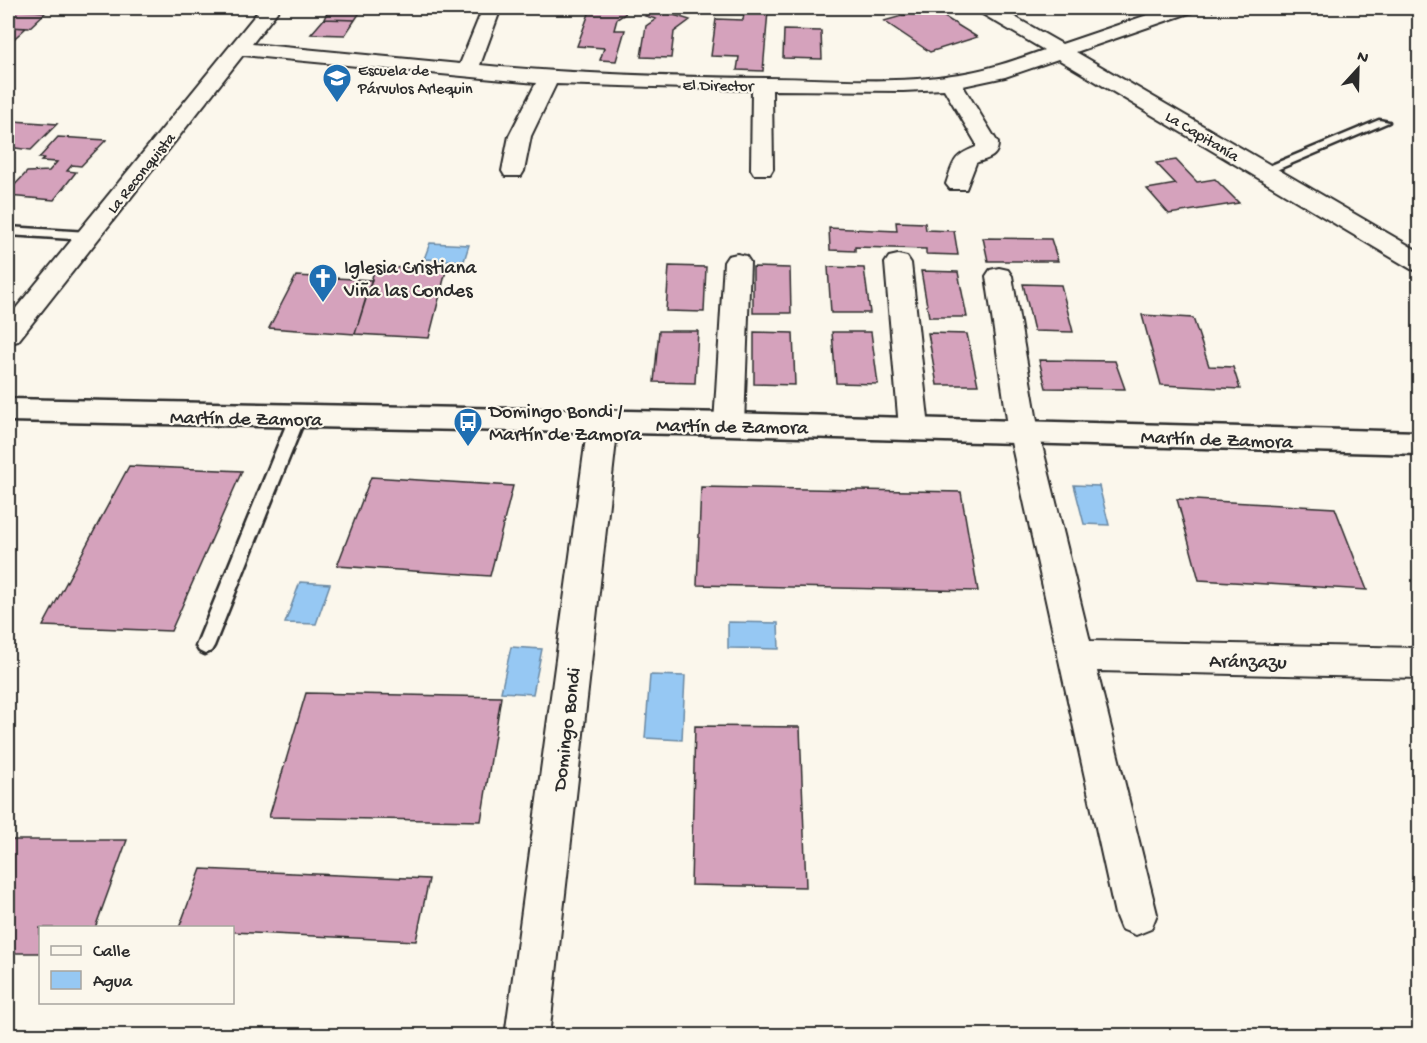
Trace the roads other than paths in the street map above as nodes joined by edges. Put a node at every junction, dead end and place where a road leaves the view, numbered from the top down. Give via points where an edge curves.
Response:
1 (271, 8) edge
2 (492, 8) edge
3 (986, 8) edge
4 (1185, 8) edge
5 (240, 49) junction
6 (1062, 51) junction
7 (468, 70) junction
8 (549, 78) junction
9 (950, 82) junction
10 (762, 85) junction
11 (1383, 122) dead end
12 (762, 169) dead end
13 (513, 171) dead end
14 (1263, 171) junction
15 (958, 184) dead end
16 (8, 231) edge
17 (88, 236) junction
18 (737, 262) dead end
19 (898, 263) dead end
20 (1419, 263) edge
21 (999, 276) dead end
22 (8, 335) edge
23 (8, 410) edge
24 (297, 418) junction
25 (603, 423) junction
26 (729, 424) junction
27 (914, 428) junction
28 (1024, 433) junction
29 (1419, 443) edge
30 (205, 646) dead end
31 (1076, 656) junction
32 (1419, 663) edge
33 (1136, 914) dead end
34 (527, 1035) edge

1 - 5 street, La Reconquista
2 - 7 street
3 - 6 street, La Capitanía
4 - 6 street, El Director
5 - 7 street, El Director
5 - 17 street, La Reconquista
6 - 9 street, El Director via 998,73
6 - 14 street, La Capitanía
7 - 8 street, El Director
8 - 10 street, El Director
8 - 13 street via 520,136
9 - 10 street, El Director
9 - 15 street via 987,143 987,151 966,159
10 - 12 street
11 - 14 lane
14 - 20 street, La Capitanía
16 - 17 lane
17 - 22 street, La Reconquista
18 - 26 street
19 - 27 street
21 - 28 street
23 - 24 street, Martín de Zamora
24 - 25 street, Martín de Zamora
24 - 30 lane
25 - 26 street, Martín de Zamora
25 - 34 street, Domingo Bondi
26 - 27 street, Martín de Zamora
27 - 28 street, Martín de Zamora
28 - 29 street, Martín de Zamora
28 - 31 street
31 - 32 street, Aránzazu
31 - 33 street

